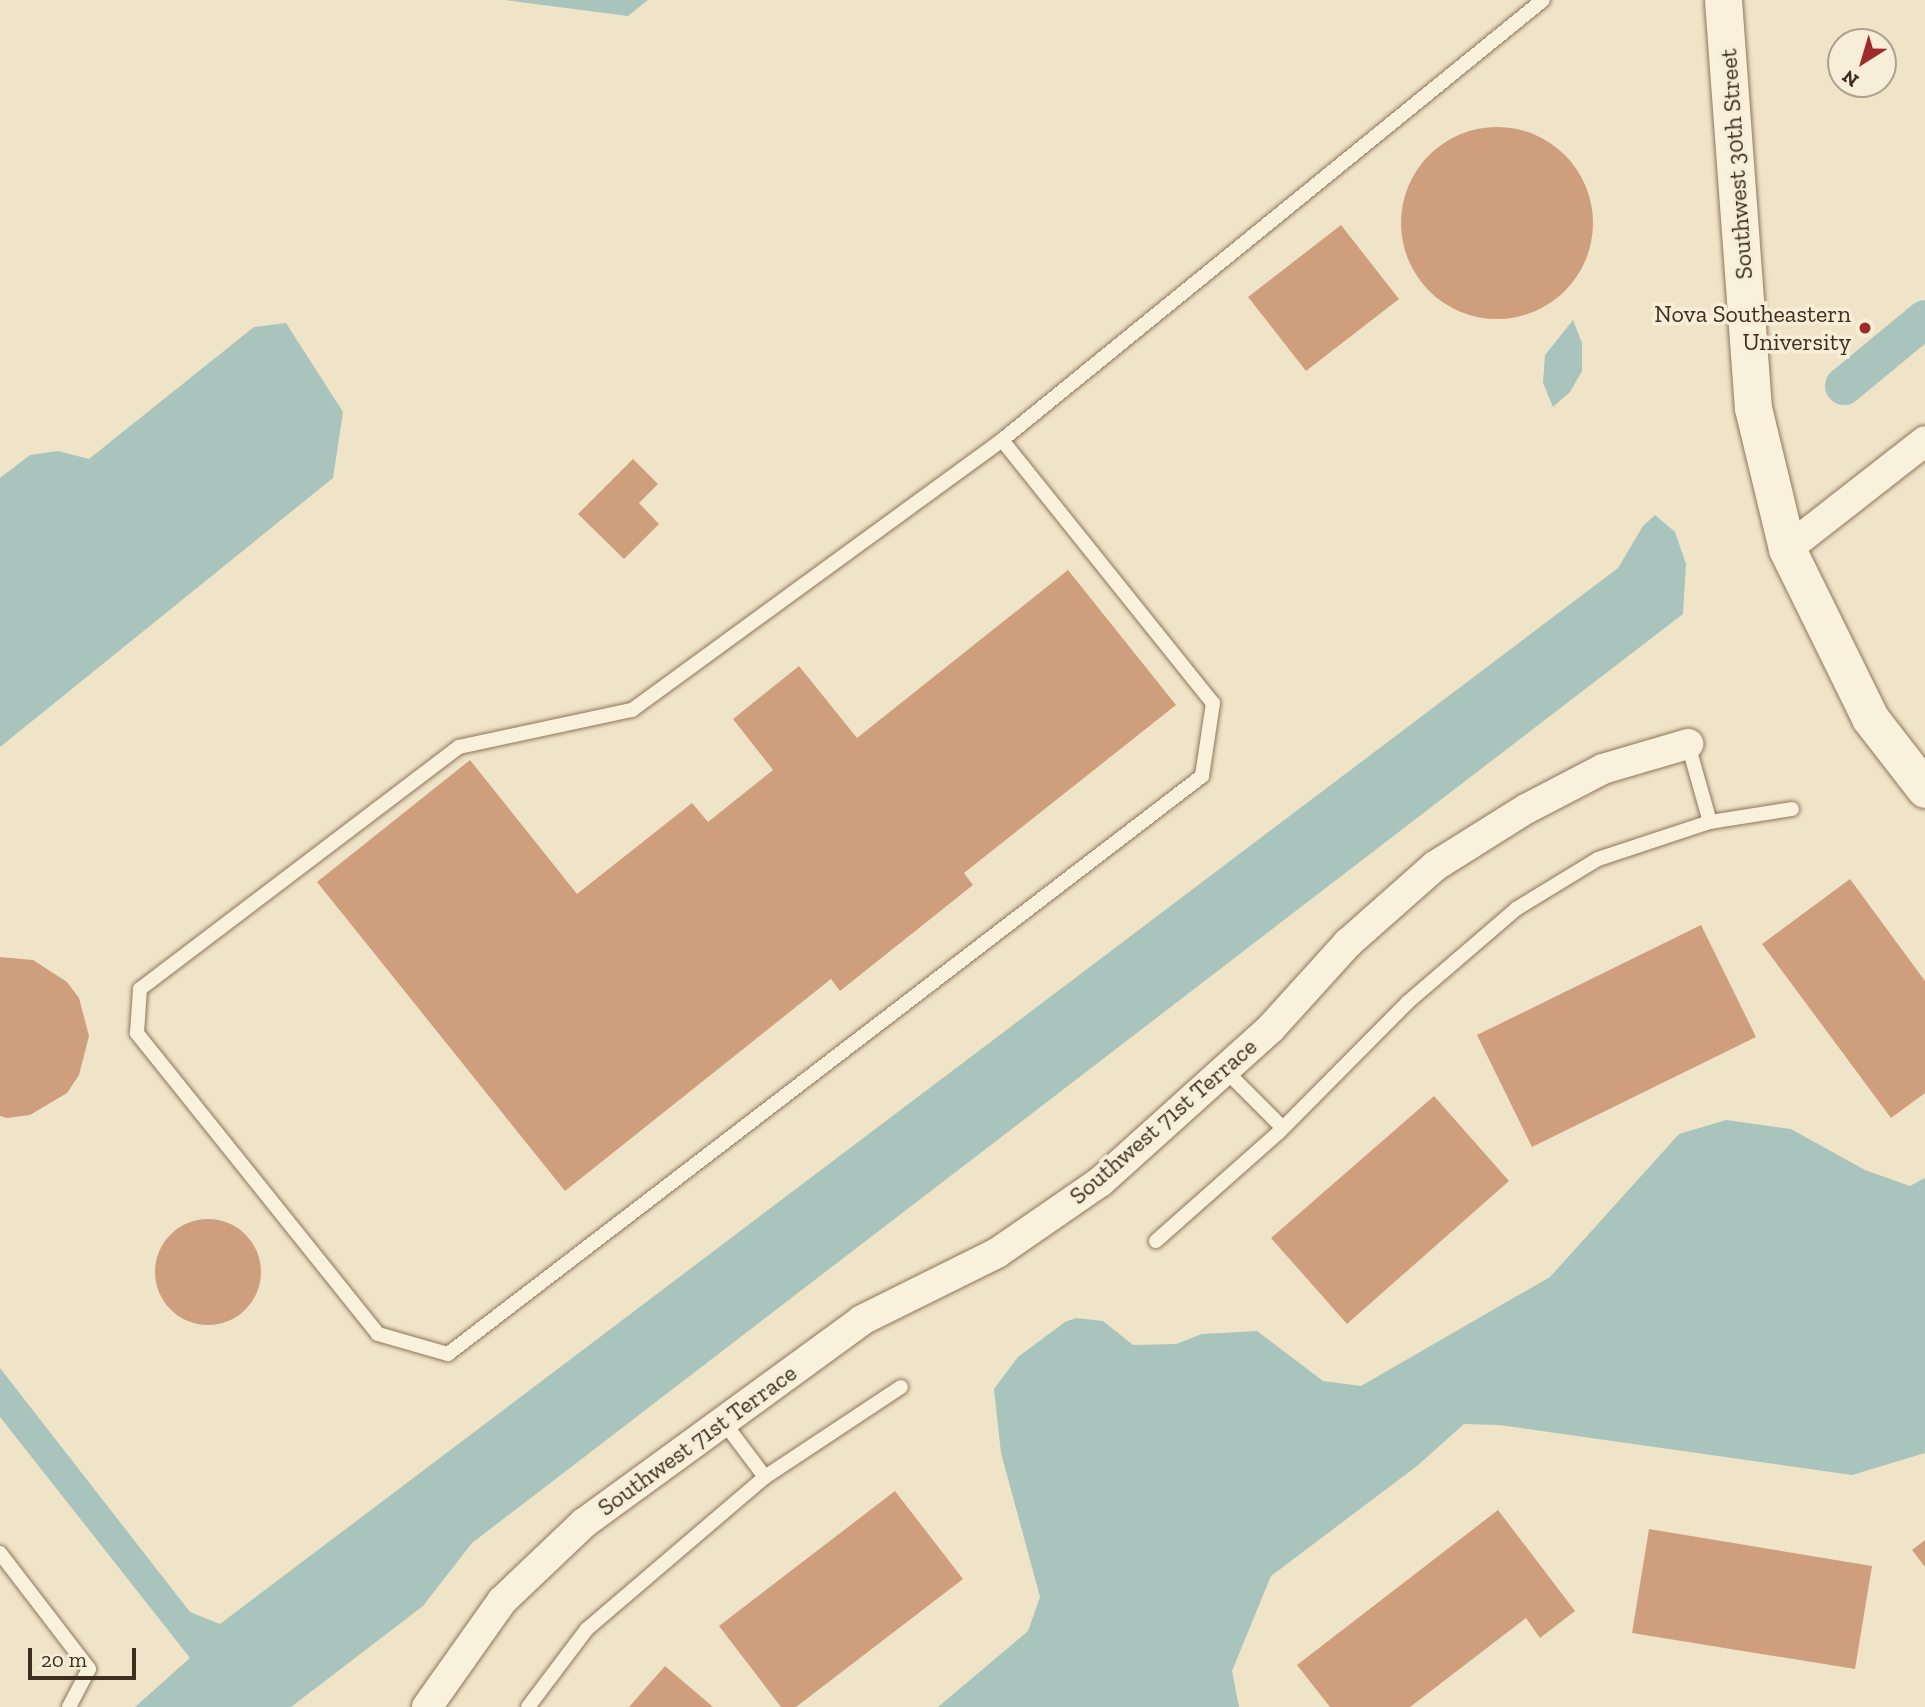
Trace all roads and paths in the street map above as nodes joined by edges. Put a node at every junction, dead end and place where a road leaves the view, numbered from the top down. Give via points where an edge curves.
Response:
1 (1543, 0) edge
2 (1723, 0) edge
3 (1002, 440) junction
4 (1925, 441) edge
5 (1787, 549) junction
6 (1688, 744) joint
7 (1925, 789) edge
8 (1793, 809) dead end
9 (1710, 822) junction
10 (1224, 1069) junction
11 (1283, 1128) junction
12 (1156, 1241) dead end
13 (901, 1387) dead end
14 (722, 1420) junction
15 (765, 1478) junction
16 (0, 1553) edge
17 (69, 1707) edge
18 (428, 1707) edge
19 (528, 1707) edge

1 - 3 lane
2 - 5 street, Southwest 30th Street via 1753,408
3 - 3 lane via 632,710 459,747 140,989 137,1033 378,1334 449,1354 1202,776 1213,703
4 - 5 street
5 - 7 street, Southwest 30th Street via 1870,718
6 - 9 lane
6 - 10 street, Southwest 71st Terrace via 1602,769 1526,809 1435,866 1348,943 1271,1028
8 - 9 lane
9 - 11 lane via 1598,859 1516,909 1408,1002
10 - 11 lane
10 - 14 street, Southwest 71st Terrace via 1077,1198 997,1253 862,1320
11 - 12 lane
13 - 15 lane
14 - 15 lane
14 - 18 street, Southwest 71st Terrace via 584,1523 502,1601
15 - 19 lane via 587,1629
16 - 17 lane via 89,1669

